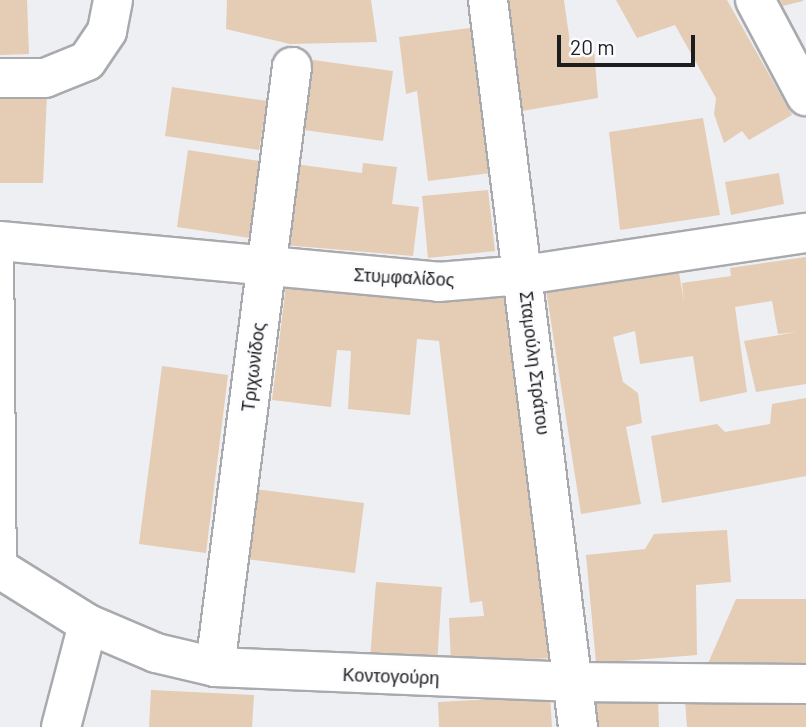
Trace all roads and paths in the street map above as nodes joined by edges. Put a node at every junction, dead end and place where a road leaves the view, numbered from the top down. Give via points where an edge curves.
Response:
1 (113, 0) edge
2 (488, 0) edge
3 (755, 0) edge
4 (292, 67) dead end
5 (0, 78) edge
6 (806, 96) edge
7 (806, 233) edge
8 (1, 241) edge
9 (266, 266) junction
10 (524, 275) junction
11 (3, 571) edge
12 (88, 624) junction
13 (215, 667) junction
14 (575, 682) junction
15 (806, 684) edge
16 (61, 727) edge
17 (578, 727) edge

1 - 5 street via 107,31 87,61 45,78
2 - 10 street, Σταμούλη Στράτου
3 - 6 street
4 - 9 street, Τριχωνίδος
7 - 10 street, Στυμφαλίδος
8 - 9 street, Στυμφαλίδος
8 - 11 lane
9 - 10 street, Στυμφαλίδος via 422,282
9 - 13 street, Τριχωνίδος
10 - 14 street, Σταμούλη Στράτου
11 - 12 street, Κοντογούρη
12 - 13 street, Κοντογούρη via 156,653
12 - 16 street
13 - 14 street, Κοντογούρη
14 - 15 street, Κοντογούρη
14 - 17 street, Σταμούλη Στράτου

